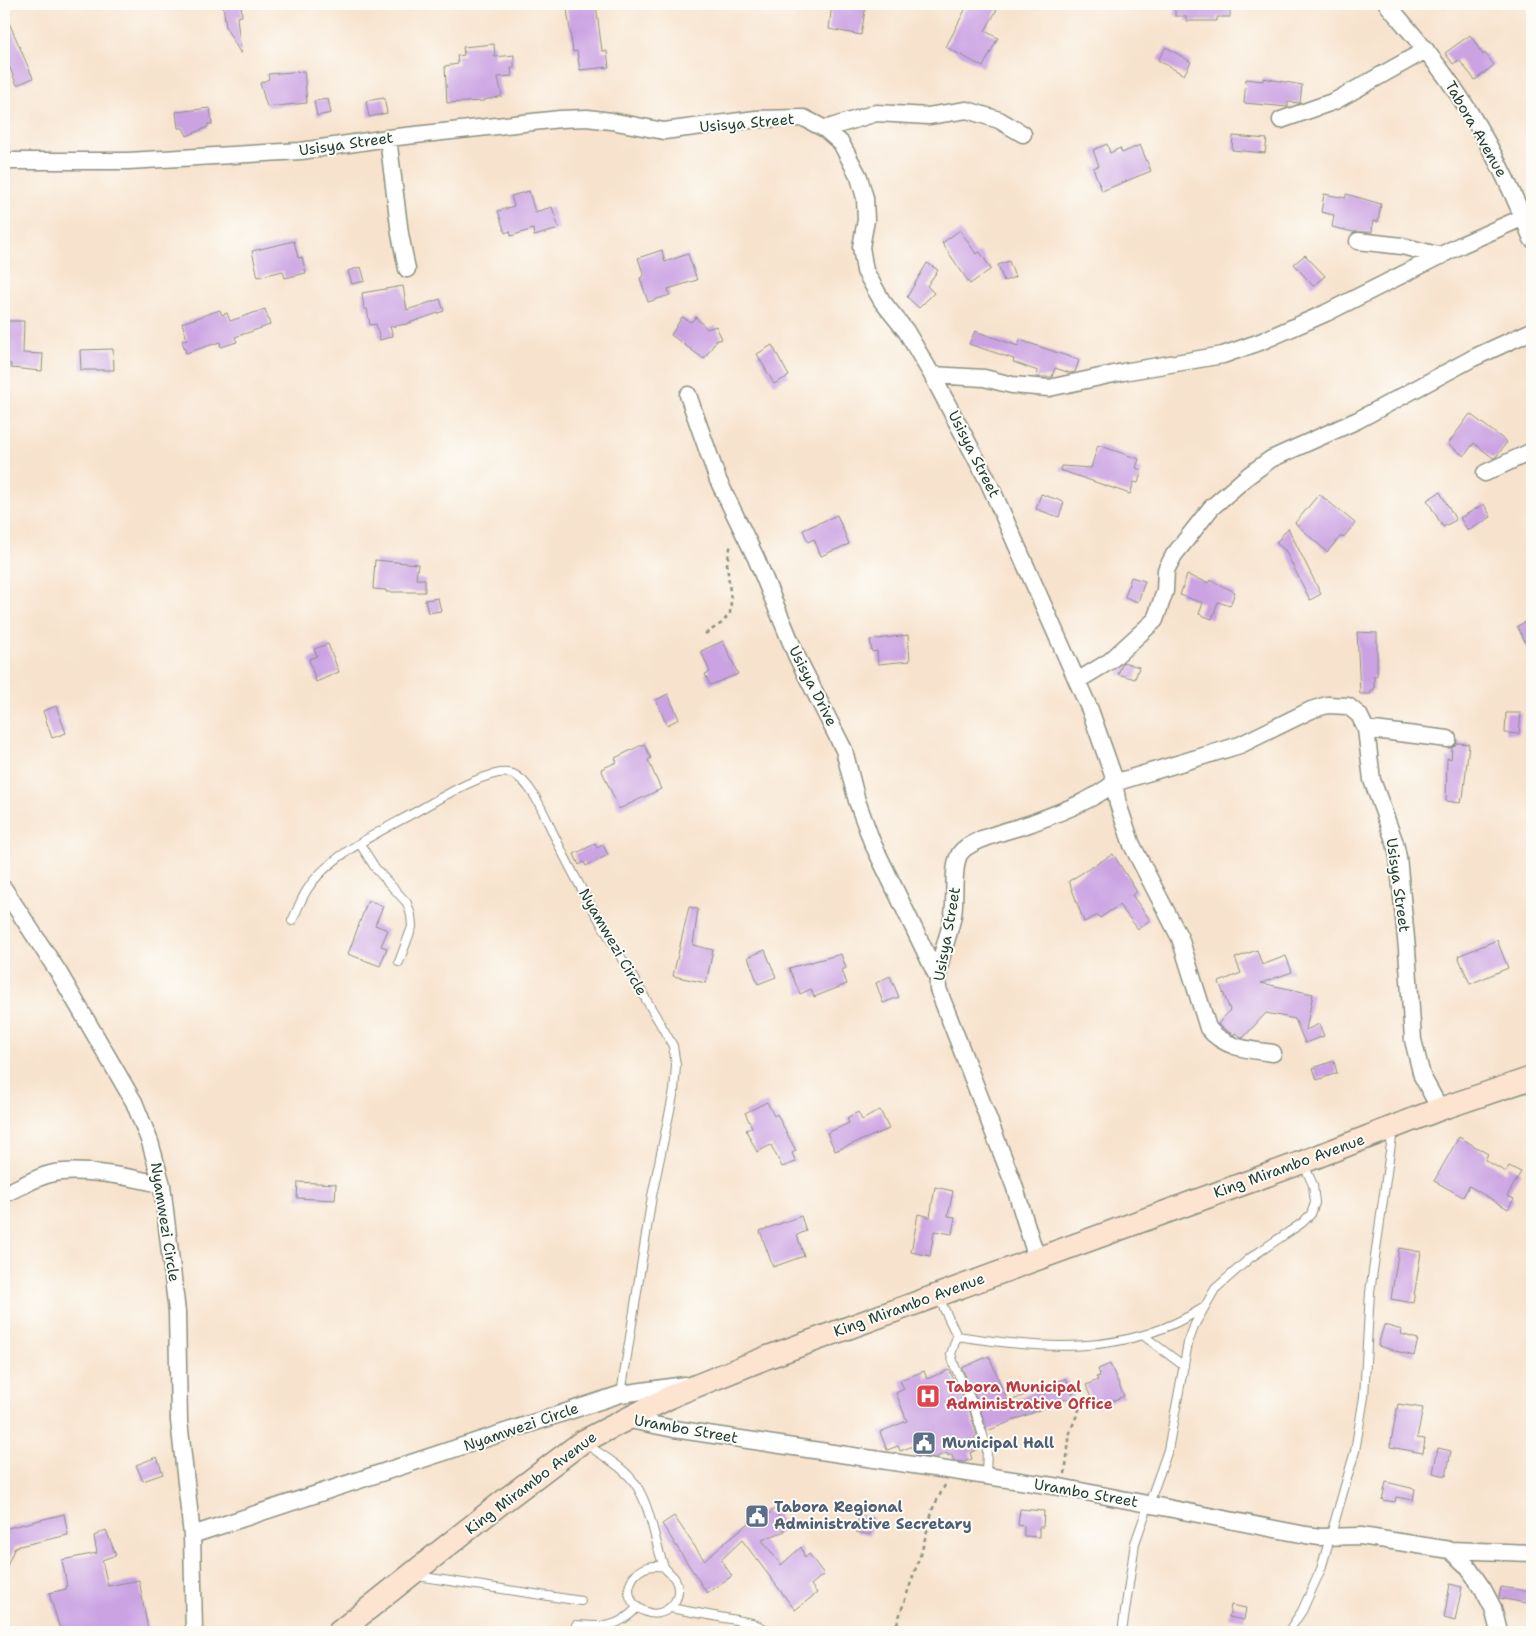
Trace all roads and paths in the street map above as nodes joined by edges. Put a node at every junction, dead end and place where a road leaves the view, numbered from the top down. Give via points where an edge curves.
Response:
1 (1387, 4) edge
2 (1426, 50) junction
3 (1281, 120) dead end
4 (825, 129) junction
5 (1023, 134) dead end
6 (388, 138) junction
7 (4, 161) edge
8 (1524, 218) junction
9 (1532, 239) edge
10 (1358, 241) dead end
11 (1441, 256) junction
12 (407, 269) dead end
13 (1532, 331) edge
14 (932, 375) junction
15 (688, 395) dead end
16 (1532, 452) edge
17 (1485, 473) dead end
18 (740, 526) junction
19 (705, 634) dead end
20 (1077, 681) junction
21 (1366, 729) junction
22 (1448, 739) dead end
23 (1114, 783) junction
24 (360, 844) junction
25 (5, 893) edge
26 (292, 921) dead end
27 (399, 962) dead end
28 (937, 976) junction
29 (1273, 1053) dead end
30 (1532, 1078) edge
31 (1440, 1109) junction
32 (1393, 1128) junction
33 (1303, 1162) junction
34 (162, 1185) junction
35 (4, 1194) edge
36 (1037, 1259) junction
37 (937, 1296) junction
38 (1202, 1308) junction
39 (957, 1336) junction
40 (1144, 1336) junction
41 (1184, 1366) junction
42 (702, 1383) junction
43 (621, 1394) junction
44 (1083, 1400) dead end
45 (625, 1418) junction
46 (582, 1442) junction
47 (950, 1472) junction
48 (986, 1477) junction
49 (1060, 1487) junction
50 (1147, 1504) junction
51 (192, 1535) junction
52 (1332, 1537) junction
53 (1450, 1550) junction
54 (1532, 1553) edge
55 (664, 1567) junction
56 (412, 1575) junction
57 (580, 1600) dead end
58 (637, 1608) junction
59 (670, 1608) junction
60 (576, 1625) dead end
61 (194, 1632) edge
62 (339, 1632) edge
63 (772, 1632) edge
64 (894, 1632) edge
65 (1122, 1632) edge
66 (1288, 1632) edge
67 (1499, 1632) edge

1 - 2 street, Tabora Avenue
2 - 3 street via 1335,100
2 - 8 street, Tabora Avenue via 1467,108
4 - 5 street via 876,113 928,116 967,110 1000,120
4 - 6 street, Usisya Street via 804,118 756,119 664,132 611,121 569,119
4 - 14 street, Usisya Street via 846,151 865,198 866,220 861,247 866,271 882,301 906,331
6 - 7 street, Usisya Street via 277,153 128,161
6 - 12 street
8 - 9 street, Tabora Avenue
8 - 11 street
10 - 11 street via 1402,246
11 - 14 street via 1326,313 1223,355 1049,388 1012,385 984,378
13 - 20 street via 1473,358 1358,420 1271,459 1249,475 1211,508 1174,555 1166,570 1165,591 1155,620 1110,661
14 - 20 street, Usisya Street via 988,481
15 - 18 street, Usisya Drive via 715,474
16 - 17 street
18 - 19 path via 733,538 727,564 730,614
18 - 28 street, Usisya Drive via 797,657 844,750 872,842
20 - 23 street, Usisya Street via 1112,765
21 - 22 street
21 - 23 street, Usisya Street via 1359,715 1348,706 1326,705 1240,745
21 - 31 street, Usisya Street via 1372,780 1398,857 1413,1040 1422,1076
23 - 28 street, Usisya Street via 1067,808 970,845 959,854 953,913
23 - 29 street via 1132,845 1180,938 1208,1028 1227,1044
24 - 26 lane, Nyamwezi Circle via 319,874 306,890
24 - 27 lane via 376,869 407,903 412,915 412,927
24 - 43 lane, Nyamwezi Circle via 490,774 512,773 522,779 539,804 567,864 674,1046 674,1091 652,1196
25 - 34 street, Nyamwezi Circle via 59,973 134,1102
28 - 36 street, Usisya Street via 942,1002 1014,1185
30 - 31 main road, King Mirambo Avenue
31 - 32 main road, King Mirambo Avenue
32 - 33 main road, King Mirambo Avenue
32 - 52 lane via 1370,1292 1364,1397 1355,1451
33 - 36 main road, King Mirambo Avenue
33 - 38 lane via 1313,1185 1316,1203 1311,1214 1302,1224 1250,1258 1215,1289
34 - 35 street via 128,1177 60,1172
34 - 51 street, Nyamwezi Circle via 177,1312 179,1420
36 - 37 main road, King Mirambo Avenue
37 - 39 lane
37 - 42 main road, King Mirambo Avenue
38 - 40 lane via 1181,1322
38 - 41 lane via 1188,1343
39 - 40 lane via 1026,1345 1066,1346 1119,1342
39 - 48 lane via 951,1354 973,1404 987,1448
40 - 41 lane
41 - 50 lane via 1168,1450
42 - 43 street, Nyamwezi Circle
42 - 45 main road, King Mirambo Avenue
43 - 51 street, Nyamwezi Circle
44 - 49 path via 1070,1432 1066,1469
45 - 46 main road, King Mirambo Avenue
45 - 47 street, Urambo Street via 674,1429
46 - 55 lane via 613,1462 636,1486 648,1512
46 - 56 main road, King Mirambo Avenue
47 - 48 street, Urambo Street
47 - 64 path via 933,1508
48 - 49 street, Urambo Street
49 - 50 street, Urambo Street
50 - 52 street, Urambo Street via 1306,1535
50 - 65 lane via 1135,1543
51 - 61 street, Nyamwezi Circle
52 - 53 street, Urambo Street via 1361,1536
52 - 66 lane via 1322,1569
53 - 54 street, Urambo Street
53 - 67 street via 1467,1566 1483,1589 1493,1608
55 - 58 lane via 645,1566 636,1572 629,1590
55 - 59 lane via 677,1581 676,1600
56 - 57 lane
56 - 62 main road, King Mirambo Avenue
58 - 59 lane via 653,1614
58 - 60 lane via 614,1625
59 - 63 lane via 752,1623

